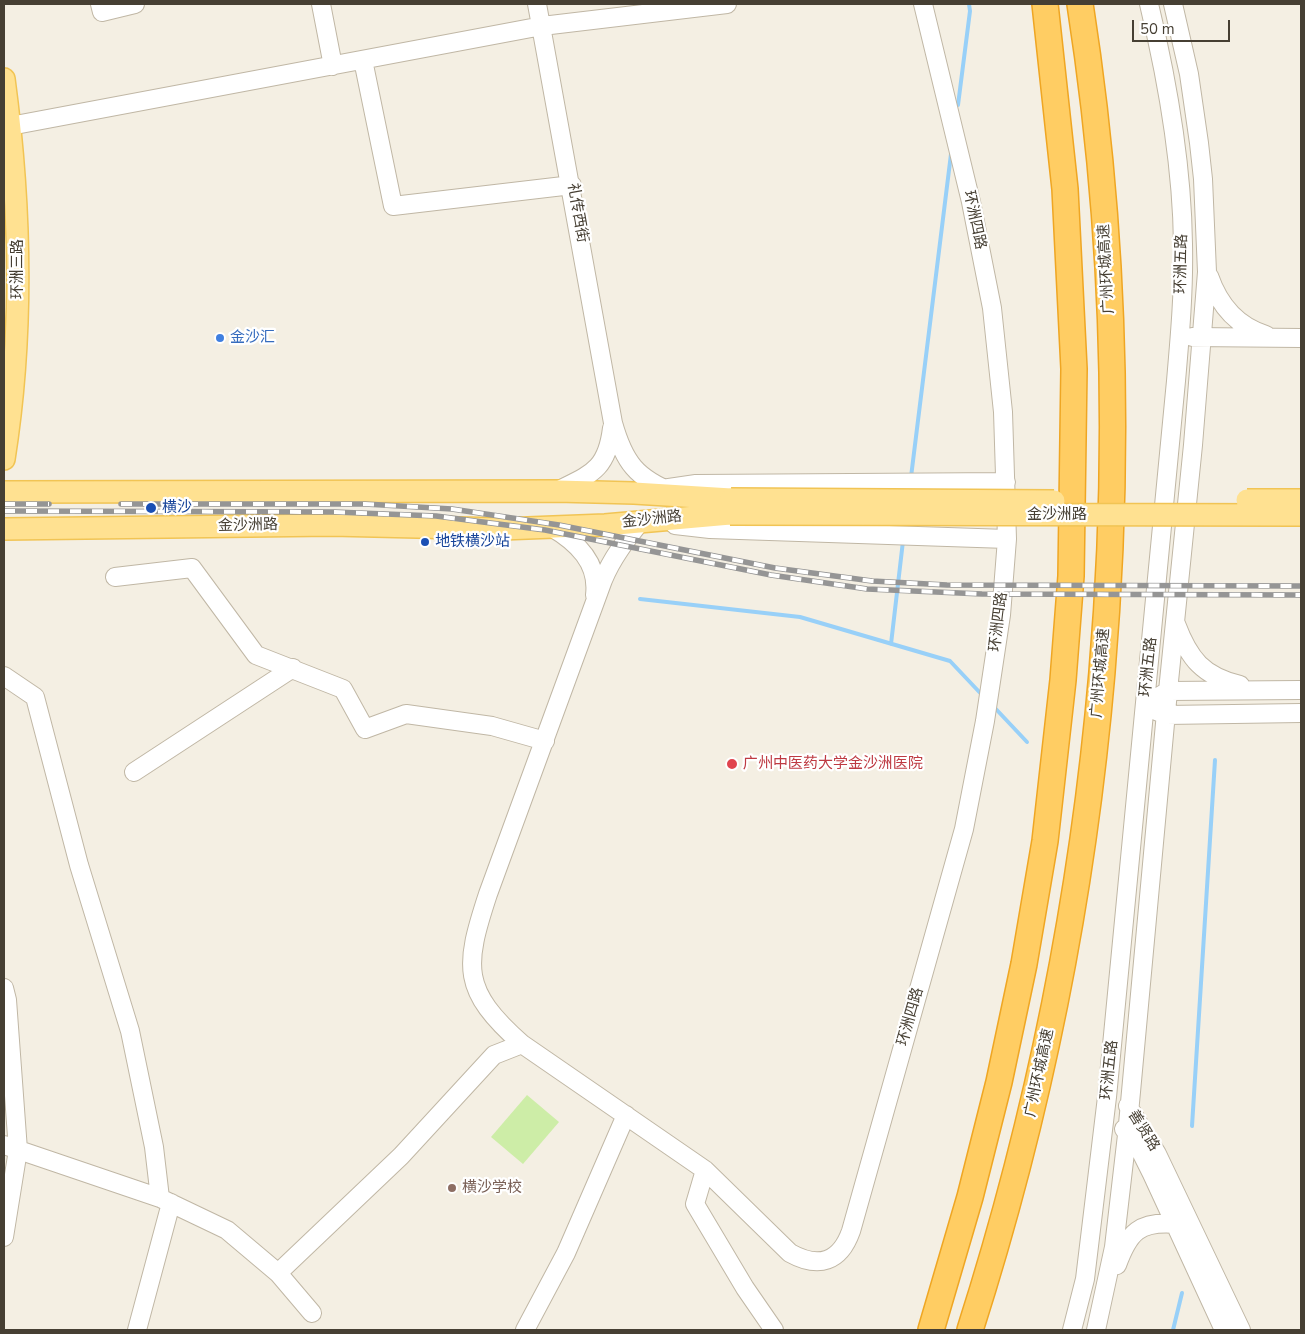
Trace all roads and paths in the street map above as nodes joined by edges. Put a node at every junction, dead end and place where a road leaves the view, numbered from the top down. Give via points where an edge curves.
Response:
1 (100, 4) edge
2 (135, 4) edge
3 (321, 4) edge
4 (538, 4) edge
5 (727, 4) edge
6 (923, 4) edge
7 (1031, 4) edge
8 (1045, 4) edge
9 (1080, 4) edge
10 (1149, 4) edge
11 (1177, 9) edge
12 (542, 26) junction
13 (362, 60) junction
14 (333, 66) junction
15 (4, 80) edge
16 (10, 126) junction
17 (572, 185) junction
18 (1070, 254) junction
19 (1207, 272) junction
20 (1179, 337) junction
21 (1203, 338) junction
22 (1276, 338) junction
23 (1301, 338) edge
24 (613, 423) junction
25 (4, 459) edge
26 (1006, 482) junction
27 (663, 489) junction
28 (557, 491) junction
29 (4, 492) edge
30 (634, 493) junction
31 (683, 497) junction
32 (1301, 500) edge
33 (730, 507) junction
34 (1301, 515) edge
35 (641, 522) junction
36 (551, 527) junction
37 (4, 529) edge
38 (1007, 539) junction
39 (115, 577) dead end
40 (594, 605) junction
41 (1175, 621) junction
42 (293, 668) junction
43 (4, 676) edge
44 (1264, 690) junction
45 (1301, 690) edge
46 (1168, 691) junction
47 (1144, 705) junction
48 (1301, 712) edge
49 (1265, 713) junction
50 (1166, 715) junction
51 (545, 741) junction
52 (134, 772) dead end
53 (4, 988) edge
54 (522, 1044) junction
55 (1107, 1097) junction
56 (1130, 1107) junction
57 (626, 1115) junction
58 (1127, 1135) junction
59 (11, 1148) edge
60 (705, 1170) junction
61 (165, 1200) junction
62 (1176, 1224) junction
63 (4, 1237) edge
64 (278, 1273) junction
65 (1102, 1306) junction
66 (312, 1313) dead end
67 (137, 1330) edge
68 (525, 1330) edge
69 (774, 1330) edge
70 (931, 1330) edge
71 (970, 1330) edge
72 (1072, 1330) edge
73 (1096, 1330) edge
74 (1224, 1330) edge
75 (1241, 1330) edge

1 - 2 street via 102,12
3 - 14 street
4 - 12 street, 礼传西街
5 - 12 street
6 - 26 street, 环洲四路 via 959,148 990,299 1000,379
7 - 18 highway via 1058,150
8 - 18 highway
9 - 71 highway, 广州环城高速 via 1100,167 1111,344 1113,454 1104,640 1084,836 1058,990 1017,1170
10 - 20 street, 环洲五路 via 1172,109 1179,175 1183,244
11 - 19 street, 环洲五路 via 1199,143
12 - 13 street
12 - 17 street, 礼传西街
13 - 14 street
13 - 17 street via 394,206
14 - 16 street
15 - 16 main road, 环洲三路
16 - 25 main road, 环洲三路 via 17,208 18,332
17 - 24 street, 礼传西街
18 - 70 highway via 1074,378 1071,576 1049,812 1024,964 1001,1074 970,1197
19 - 21 street, 环洲五路
19 - 22 street via 1214,293 1227,311 1252,330
20 - 21 street
20 - 47 street, 环洲五路
21 - 22 street
21 - 41 street, 环洲五路
22 - 23 street
24 - 27 street via 628,463 645,479
24 - 28 street via 610,447 604,461 584,478
26 - 27 street via 696,484
26 - 38 street, 环洲四路
27 - 30 street
27 - 31 street
28 - 29 main road, 金沙洲路
28 - 30 main road, 金沙洲路
30 - 31 main road, 金沙洲路
31 - 33 main road, 金沙洲路
32 - 33 main road, 金沙洲路, bridge
33 - 34 main road, 金沙洲路, bridge
33 - 35 main road, 金沙洲路
35 - 36 main road, 金沙洲路
35 - 38 street via 710,529
35 - 40 street, 环洲四路 via 609,566
36 - 37 main road, 金沙洲路 via 465,529 332,525
36 - 40 street via 576,544 592,565 596,588
38 - 60 street, 环洲四路 via 985,721 964,829 846,1246 836,1255 819,1261 801,1259 790,1253
39 - 42 street via 192,568 256,655
40 - 51 street, 环洲四路
41 - 44 street via 1189,653 1207,673 1221,680
41 - 46 street, 环洲五路
42 - 51 street via 343,689 366,730 406,714 492,726
42 - 52 street
43 - 61 street via 36,697 79,865 130,1031
44 - 45 street
44 - 46 street
44 - 49 street
46 - 47 street
46 - 50 street, 环洲五路
47 - 50 street
47 - 55 street, 环洲五路
48 - 49 street
49 - 50 street
50 - 56 street, 环洲五路
51 - 54 street, 环洲四路 via 492,885 472,952 471,968 483,999 497,1019
53 - 59 street via 8,1000
54 - 57 street, 环洲四路
54 - 64 street via 494,1055 401,1156
55 - 56 street, 善贤路
55 - 58 street, 善贤路
55 - 72 street, 环洲五路 via 1085,1279
56 - 58 street, 环洲五路
56 - 75 street, 善贤路 via 1158,1154
57 - 60 street, 环洲四路
57 - 68 street via 566,1253
58 - 62 street, 善贤路 via 1140,1150
58 - 65 street, 环洲五路 via 1114,1246
59 - 61 street
59 - 63 street
60 - 69 street via 695,1204
61 - 64 street via 227,1230
61 - 67 street
62 - 65 street via 1152,1224 1135,1231 1123,1249
62 - 74 street, 善贤路
64 - 66 street
65 - 73 street, 环洲五路

